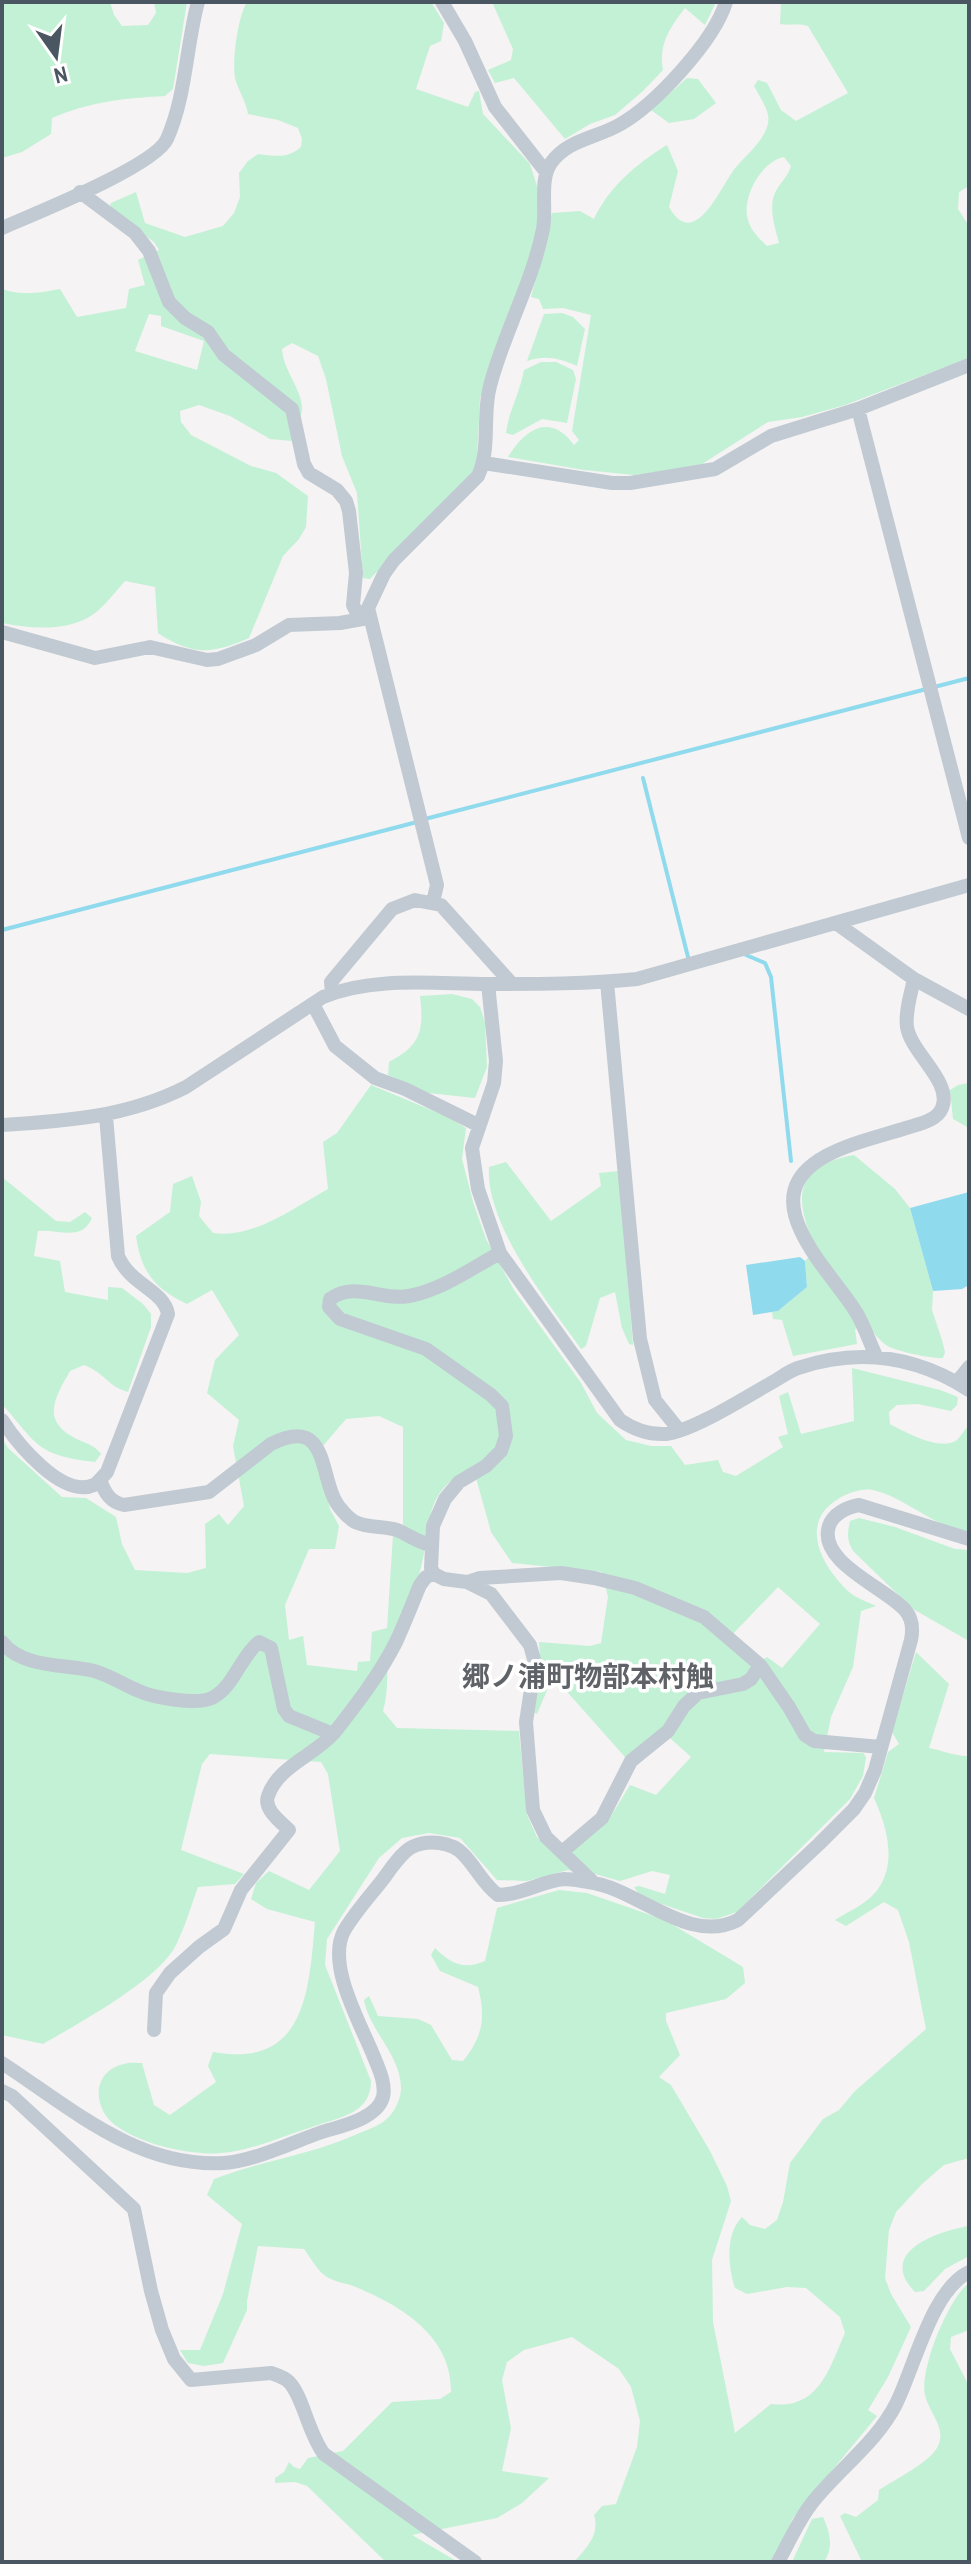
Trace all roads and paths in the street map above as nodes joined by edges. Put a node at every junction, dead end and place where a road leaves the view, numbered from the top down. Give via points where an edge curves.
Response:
1 (198, 2) edge
2 (442, 2) edge
3 (726, 2) edge
4 (546, 172) junction
5 (80, 192) junction
6 (2, 228) edge
7 (969, 365) edge
8 (858, 409) junction
9 (484, 463) junction
10 (364, 619) junction
11 (2, 632) edge
12 (969, 838) edge
13 (969, 885) edge
14 (433, 902) junction
15 (836, 923) junction
16 (914, 979) junction
17 (607, 982) junction
18 (488, 984) junction
19 (512, 984) junction
20 (332, 993) junction
21 (313, 1004) junction
22 (969, 1009) edge
23 (106, 1116) junction
24 (2, 1125) edge
25 (478, 1125) junction
26 (500, 1253) junction
27 (876, 1356) junction
28 (969, 1367) edge
29 (963, 1386) edge
30 (2, 1420) edge
31 (679, 1430) junction
32 (100, 1480) junction
33 (969, 1539) edge
34 (431, 1545) junction
35 (434, 1574) junction
36 (467, 1582) junction
37 (2, 1642) edge
38 (760, 1665) junction
39 (333, 1734) junction
40 (881, 1747) junction
41 (562, 1852) junction
42 (593, 1882) junction
43 (154, 2030) dead end
44 (2, 2063) edge
45 (2, 2091) edge
46 (969, 2272) edge
47 (475, 2562) edge
48 (778, 2562) edge

1 - 5 street via 182,88 161,150
2 - 4 street via 495,107
3 - 4 street via 699,51 631,118 571,144
4 - 9 street via 537,259 490,385
5 - 6 street
5 - 10 street via 135,233 149,251 169,302 292,409 309,473 337,490 349,511 356,573 353,605
7 - 8 street
8 - 9 street via 771,436 715,469 630,483
8 - 12 street
9 - 10 street via 478,476 394,560
10 - 11 street via 289,625 256,645 207,660 150,647 95,658
10 - 14 street via 437,885
13 - 15 street
14 - 19 street via 457,921
14 - 20 street via 415,900 392,909 331,982
15 - 16 street
15 - 17 street via 648,977
16 - 22 street
16 - 27 street via 907,1026 917,1051 940,1082 944,1105 923,1123 815,1161 799,1177 793,1199 800,1230 857,1313
17 - 19 street
17 - 31 street via 640,1339 655,1400
18 - 19 street
18 - 20 street via 382,985
18 - 25 street via 496,1061 494,1083
20 - 21 street
21 - 23 street via 186,1087
21 - 25 street via 335,1046 375,1078
23 - 24 street
23 - 32 street via 118,1256 135,1281 162,1299 168,1314 130,1419
25 - 26 street via 474,1168
26 - 31 street via 620,1420 651,1433
26 - 34 street via 408,1296 353,1290 330,1299 329,1307 340,1319 426,1349 502,1406 506,1436 501,1451 445,1499
27 - 29 street
27 - 31 street via 795,1369
28 - 29 street
30 - 32 street via 29,1454 63,1482 85,1486
32 - 34 street via 106,1495 124,1505 193,1496 209,1492 271,1444 301,1438 321,1450 331,1496 354,1522 395,1529
33 - 40 street via 859,1505 831,1520 829,1540 839,1560 906,1611 913,1630
34 - 35 street
35 - 36 street
35 - 39 street via 420,1585 377,1674
36 - 38 street via 561,1573 635,1588 704,1617
36 - 41 street via 491,1594 530,1645 535,1663 526,1722 533,1810 539,1827
37 - 39 street via 30,1660 96,1672 143,1693 196,1702 212,1698 252,1647 265,1643 271,1648 289,1716
38 - 40 street via 805,1735 831,1744
38 - 41 street via 743,1684 698,1693 684,1706 668,1731 631,1761 602,1818
39 - 43 street via 281,1776 268,1794 271,1811 289,1830 241,1890 224,1929 170,1973 156,1993
40 - 42 street via 854,1809 727,1925 710,1928 685,1921
41 - 42 street
42 - 44 street via 564,1879 498,1895 450,1844 410,1847 344,1931 338,1947 337,1959 379,2069 384,2095 380,2105 368,2115 243,2159 199,2162 132,2146
45 - 47 street via 134,2209 162,2330 174,2359 191,2380 271,2373 283,2378 324,2454
46 - 48 street via 953,2282 941,2300 895,2406 812,2503

